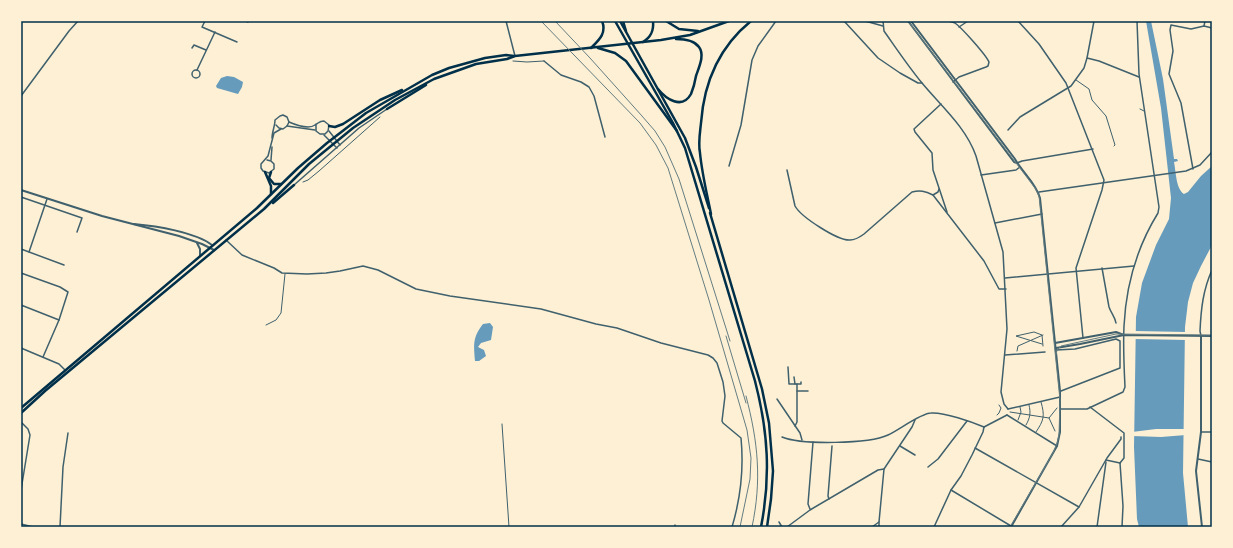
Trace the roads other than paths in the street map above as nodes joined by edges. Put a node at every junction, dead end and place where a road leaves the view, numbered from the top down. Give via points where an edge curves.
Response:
1 (78, 21) edge
2 (205, 21) edge
3 (506, 21) edge
4 (602, 21) edge
5 (615, 21) edge
6 (622, 21) edge
7 (653, 21) edge
8 (666, 21) edge
9 (729, 21) edge
10 (751, 21) edge
11 (776, 21) edge
12 (845, 21) edge
13 (865, 21) edge
14 (883, 21) edge
15 (908, 21) edge
16 (912, 21) edge
17 (949, 21) edge
18 (968, 21) edge
19 (1018, 21) edge
20 (1094, 21) edge
21 (1137, 21) edge
22 (1205, 21) edge
23 (883, 26) junction
24 (1204, 26) junction
25 (959, 27) junction
26 (1212, 28) edge
27 (703, 31) junction
28 (215, 32) junction
29 (672, 39) junction
30 (237, 42) dead end
31 (638, 43) junction
32 (634, 44) junction
33 (192, 48) dead end
34 (590, 48) junction
35 (595, 48) junction
36 (206, 50) junction
37 (514, 56) junction
38 (1087, 58) junction
39 (512, 61) dead end
40 (544, 61) joint
41 (197, 70) dead end
42 (1139, 77) junction
43 (434, 79) junction
44 (955, 79) junction
45 (1075, 80) junction
46 (953, 82) junction
47 (922, 83) junction
48 (1068, 88) junction
49 (406, 89) junction
50 (658, 89) junction
51 (21, 96) edge
52 (941, 104) junction
53 (387, 109) joint
54 (1140, 109) dead end
55 (1145, 111) junction
56 (380, 117) dead end
57 (289, 122) junction
58 (316, 124) junction
59 (276, 125) junction
60 (287, 126) junction
61 (329, 126) junction
62 (281, 129) junction
63 (316, 130) junction
64 (1008, 130) dead end
65 (328, 131) junction
66 (677, 131) junction
67 (323, 134) junction
68 (605, 137) dead end
69 (272, 138) junction
70 (340, 145) junction
71 (271, 146) junction
72 (1114, 146) dead end
73 (337, 148) junction
74 (1093, 149) junction
75 (1212, 152) edge
76 (267, 160) junction
77 (271, 161) junction
78 (1017, 163) junction
79 (729, 166) dead end
80 (1020, 167) junction
81 (1193, 168) junction
82 (787, 170) dead end
83 (265, 172) junction
84 (271, 172) junction
85 (981, 175) junction
86 (1154, 176) junction
87 (303, 182) dead end
88 (283, 183) junction
89 (1104, 183) junction
90 (294, 185) joint
91 (21, 190) edge
92 (939, 190) junction
93 (1038, 192) junction
94 (933, 195) junction
95 (270, 196) junction
96 (21, 197) edge
97 (47, 199) junction
98 (45, 205) junction
99 (264, 209) junction
100 (947, 213) junction
101 (710, 214) junction
102 (1042, 214) junction
103 (994, 223) junction
104 (129, 224) junction
105 (77, 232) dead end
106 (226, 240) junction
107 (194, 241) junction
108 (211, 246) junction
109 (21, 249) edge
110 (214, 250) junction
111 (29, 252) junction
112 (200, 256) junction
113 (64, 265) dead end
114 (1134, 266) junction
115 (1102, 268) junction
116 (1212, 270) edge
117 (1076, 271) junction
118 (21, 273) edge
119 (285, 274) junction
120 (1048, 274) junction
121 (1005, 278) junction
122 (1006, 289) junction
123 (21, 305) edge
124 (59, 320) junction
125 (1116, 323) dead end
126 (266, 325) dead end
127 (1042, 335) junction
128 (1124, 335) junction
129 (1201, 336) junction
130 (1212, 336) edge
131 (1084, 338) junction
132 (1031, 340) junction
133 (1055, 343) junction
134 (21, 348) edge
135 (1056, 349) junction
136 (1017, 351) dead end
137 (1045, 352) dead end
138 (1004, 355) junction
139 (43, 358) junction
140 (788, 367) dead end
141 (65, 370) junction
142 (794, 377) dead end
143 (801, 382) dead end
144 (796, 384) junction
145 (797, 391) junction
146 (808, 391) dead end
147 (1060, 391) junction
148 (1060, 397) junction
149 (777, 399) dead end
150 (1041, 402) dead end
151 (999, 405) dead end
152 (1029, 405) dead end
153 (1020, 407) dead end
154 (1090, 407) junction
155 (21, 408) edge
156 (1057, 408) dead end
157 (1008, 409) junction
158 (1061, 409) junction
159 (1010, 412) dead end
160 (21, 414) edge
161 (1021, 414) junction
162 (997, 415) dead end
163 (1007, 415) junction
164 (1030, 415) junction
165 (1043, 418) junction
166 (1048, 418) junction
167 (915, 420) junction
168 (1018, 420) dead end
169 (966, 421) junction
170 (21, 422) edge
171 (502, 424) dead end
172 (1026, 425) dead end
173 (795, 426) junction
174 (984, 428) junction
175 (1055, 431) dead end
176 (1036, 432) dead end
177 (1201, 432) junction
178 (1212, 432) edge
179 (68, 433) dead end
180 (782, 437) dead end
181 (1121, 437) dead end
182 (802, 440) junction
183 (813, 442) junction
184 (832, 446) dead end
185 (900, 446) junction
186 (1057, 446) junction
187 (975, 448) junction
188 (915, 455) dead end
189 (1198, 459) junction
190 (1106, 460) junction
191 (1212, 462) edge
192 (1120, 463) junction
193 (928, 467) dead end
194 (884, 470) junction
195 (1036, 483) junction
196 (21, 490) edge
197 (951, 490) junction
198 (829, 499) junction
199 (1079, 507) junction
200 (810, 510) junction
201 (779, 522) dead end
202 (879, 522) junction
203 (21, 524) edge
204 (33, 527) edge
205 (60, 527) edge
206 (509, 527) edge
207 (732, 527) edge
208 (761, 527) edge
209 (766, 527) edge
210 (782, 527) edge
211 (787, 527) edge
212 (872, 527) edge
213 (879, 527) edge
214 (934, 527) edge
215 (1011, 527) edge
216 (1061, 527) edge
217 (1097, 527) edge
218 (1122, 527) edge
219 (1202, 527) edge

1 - 51 street
2 - 28 street via 202,27
3 - 37 street
4 - 34 main road via 602,37
5 - 66 main road
6 - 32 main road
7 - 31 main road via 651,34 646,40
8 - 27 main road via 680,29
9 - 27 main road
10 - 101 main road via 722,52 704,94 700,152
11 - 79 street via 754,54 741,125
12 - 47 street via 878,58 900,73
13 - 23 street
14 - 23 street
15 - 46 street
16 - 44 street
17 - 25 street
18 - 25 street
19 - 48 street via 1039,44
20 - 38 street
21 - 42 street
22 - 24 street
23 - 47 street
24 - 26 street
24 - 81 street via 1191,29 1170,25 1173,51 1169,74 1181,103
25 - 44 street via 989,61 989,65
27 - 29 main road
28 - 30 street
28 - 36 street
29 - 31 main road
29 - 50 main road via 688,40 696,44 701,50 701,61 692,90 686,99 673,102
31 - 32 main road
32 - 35 main road
32 - 50 main road
33 - 36 street via 194,45
34 - 35 main road
34 - 37 main road
35 - 66 main road via 615,53 626,61
36 - 41 street
37 - 43 main road via 476,64
37 - 49 main road via 506,54 472,61 432,75
38 - 42 street
38 - 45 street via 1084,68
39 - 40 street
40 - 68 street via 562,76 581,82 590,89
42 - 55 street
43 - 53 main road
43 - 99 main road via 394,100 338,139
44 - 46 street
44 - 78 street
45 - 48 street
45 - 72 street via 1089,89 1092,100 1106,116
46 - 78 street
47 - 52 street
48 - 64 street via 1020,117
48 - 74 street
49 - 61 main road via 380,100 343,124
49 - 88 main road via 366,112
50 - 101 main road via 688,145
52 - 85 street via 969,139
52 - 92 street via 914,129 932,153 933,170
53 - 70 street
54 - 55 street
55 - 86 street
56 - 87 street
57 - 58 street via 309,127
57 - 59 street via 287,117 281,115 276,118
57 - 60 street
58 - 61 street via 324,121
58 - 63 street
59 - 62 street
59 - 69 street
60 - 62 street
60 - 63 street
61 - 65 street
62 - 69 street
63 - 67 street
65 - 67 street
65 - 70 street
66 - 208 main road via 690,162 761,408 768,461
67 - 73 street
69 - 71 street
70 - 73 street
71 - 76 street
71 - 77 street
73 - 90 street
74 - 78 street
74 - 89 street
75 - 81 street via 1202,164
76 - 77 street
76 - 83 street via 263,161 261,166
77 - 84 street via 274,166
78 - 80 street
80 - 85 street via 1016,170
80 - 93 street
81 - 86 street
82 - 94 street via 798,211 839,238 847,240 856,239 864,234 912,192 918,190
83 - 84 street
83 - 95 main road via 272,189
84 - 88 main road via 269,178 274,184
85 - 103 street
86 - 89 street
86 - 114 street via 1159,210 1144,238
88 - 95 main road
89 - 93 street
89 - 117 street
90 - 99 main road
91 - 97 street
92 - 94 street
92 - 100 street
93 - 102 street
94 - 100 street
95 - 108 main road
96 - 98 street
97 - 98 street
97 - 104 street
98 - 105 street via 82,218
98 - 111 street
99 - 106 main road
100 - 122 street via 984,261 999,289
101 - 209 main road via 762,389 769,423 772,471
102 - 103 street
102 - 120 street
103 - 121 street via 1003,252
104 - 107 street
104 - 108 street via 189,234
106 - 110 main road
106 - 119 street via 242,256
107 - 108 street
107 - 112 street via 200,248
108 - 110 street
108 - 112 main road
109 - 111 street
110 - 160 main road
111 - 113 street
112 - 141 main road
114 - 115 street
114 - 128 street
115 - 117 street
115 - 125 street via 1109,307
116 - 129 street via 1202,300
117 - 120 street
117 - 131 street
118 - 124 street via 68,292
119 - 126 street via 281,313 276,320
119 - 207 street via 326,273 363,266 378,270 416,289 541,309 706,354 715,360 722,376 725,396 723,423 741,438 741,490
120 - 121 street
120 - 133 street
121 - 122 street
122 - 138 street via 1007,329
123 - 124 street
124 - 139 street
127 - 132 street
127 - 132 street via 1042,345
127 - 132 street via 1034,332 1016,336
128 - 129 street
128 - 131 street via 1116,332
128 - 135 street
128 - 154 street via 1124,390
129 - 130 street
129 - 177 street
131 - 133 street
132 - 136 street via 1018,346
133 - 135 street
134 - 139 street
135 - 147 street
135 - 147 street via 1075,349 1116,339 1120,341 1120,368
137 - 138 street
138 - 157 street via 1001,397
139 - 141 street via 59,364
140 - 144 street via 789,384
141 - 155 main road
142 - 144 street
143 - 144 street
144 - 145 street
145 - 146 street
145 - 173 street
147 - 148 street
148 - 157 street
148 - 158 street
149 - 173 street
150 - 165 street
151 - 162 street
152 - 164 street
153 - 161 street
154 - 158 street
154 - 192 street via 1124,433 1124,458
156 - 166 street
157 - 163 street
158 - 186 street
159 - 161 street
161 - 164 street
161 - 168 street
163 - 174 street
163 - 186 street
164 - 165 street
164 - 172 street
165 - 166 street
165 - 176 street
166 - 175 street
167 - 169 street via 933,413
167 - 183 street via 874,440
167 - 185 street
169 - 174 street
169 - 193 street
170 - 196 street via 30,435
171 - 206 street
173 - 182 street
174 - 187 street
177 - 178 street
177 - 189 street
179 - 205 street via 63,466
180 - 182 street
181 - 190 street
182 - 183 street
183 - 200 street via 808,504
184 - 198 street
185 - 188 street
185 - 194 street
186 - 195 street
187 - 195 street
187 - 197 street
189 - 191 street
189 - 219 street via 1196,471
190 - 192 street
190 - 199 street
190 - 217 street
192 - 218 street via 1124,511
194 - 198 street via 878,470
194 - 202 street
195 - 199 street
195 - 215 street
197 - 214 street
197 - 215 street
198 - 200 street
199 - 216 street
200 - 211 street
201 - 210 street
202 - 212 street
202 - 213 street
203 - 204 street

